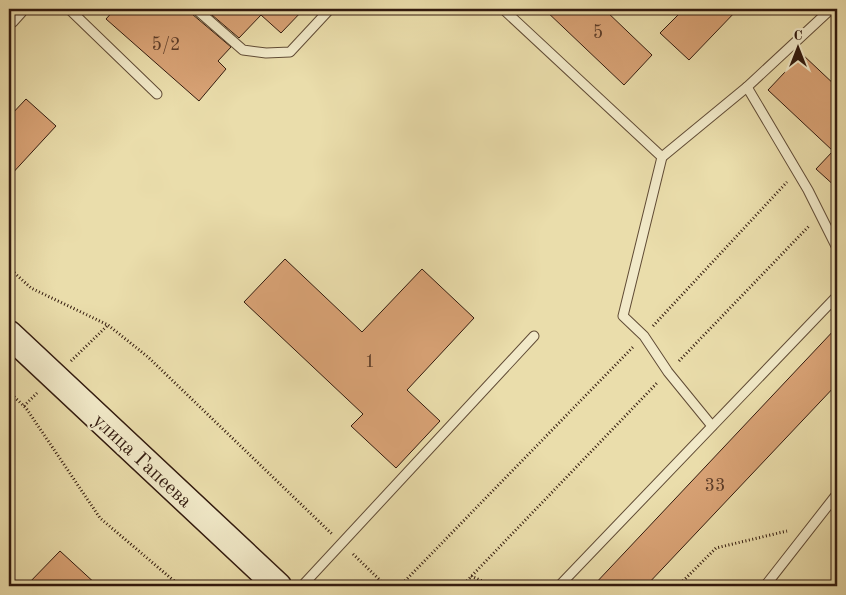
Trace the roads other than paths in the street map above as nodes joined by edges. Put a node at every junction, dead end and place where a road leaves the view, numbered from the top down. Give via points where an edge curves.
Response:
1 (18, 9) edge
2 (69, 9) edge
3 (196, 9) edge
4 (330, 9) edge
5 (503, 9) edge
6 (831, 9) edge
7 (9, 19) edge
8 (747, 87) junction
9 (157, 94) dead end
10 (662, 156) junction
11 (837, 248) edge
12 (837, 296) edge
13 (9, 334) edge
14 (534, 336) dead end
15 (712, 426) junction
16 (836, 497) edge
17 (278, 586) edge
18 (302, 586) edge
19 (559, 586) edge
20 (765, 586) edge

1 - 7 street
2 - 9 lane
3 - 4 lane via 243,50 266,54 290,52
5 - 10 lane
6 - 8 lane
8 - 10 lane
8 - 11 lane via 797,171
10 - 15 lane via 622,316 644,336 668,372
12 - 15 lane
13 - 17 main road, улица Гапеева
14 - 18 lane
15 - 19 lane
16 - 20 lane

